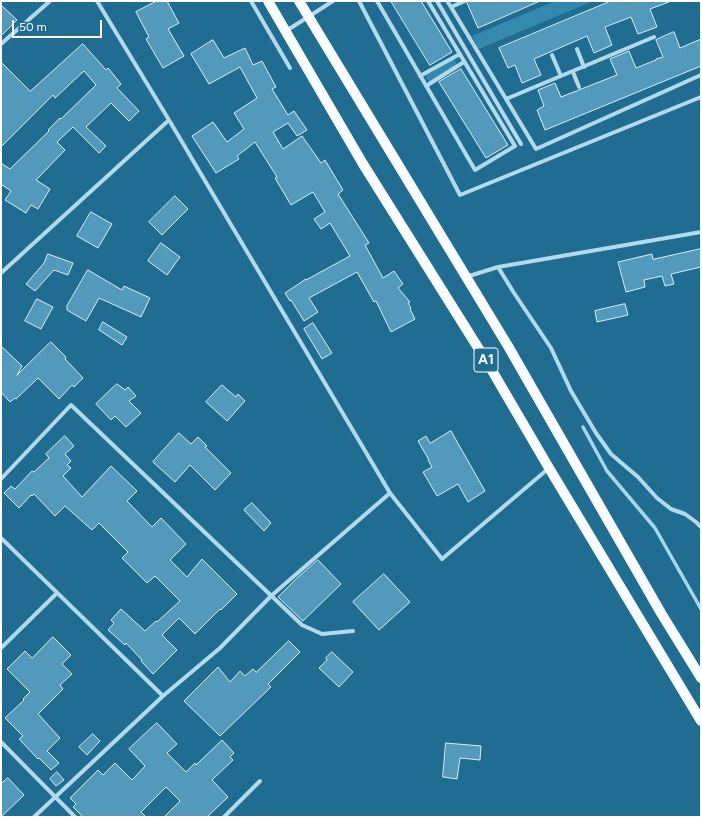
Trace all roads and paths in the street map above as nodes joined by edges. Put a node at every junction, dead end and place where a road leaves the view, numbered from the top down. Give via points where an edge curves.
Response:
1 (50, 1) edge
2 (97, 1) edge
3 (251, 1) edge
4 (299, 1) edge
5 (333, 1) edge
6 (359, 1) edge
7 (377, 1) edge
8 (428, 1) edge
9 (437, 1) edge
10 (447, 1) edge
11 (465, 1) edge
12 (271, 3) edge
13 (450, 7) junction
14 (308, 17) junction
15 (285, 31) junction
16 (654, 37) dead end
17 (1, 44) edge
18 (577, 49) dead end
19 (460, 54) junction
20 (552, 55) dead end
21 (464, 62) junction
22 (584, 67) junction
23 (290, 68) dead end
24 (573, 72) junction
25 (701, 75) edge
26 (420, 76) junction
27 (561, 76) junction
28 (426, 86) junction
29 (579, 87) dead end
30 (701, 97) edge
31 (506, 100) junction
32 (169, 120) junction
33 (521, 144) dead end
34 (701, 232) edge
35 (498, 268) junction
36 (1, 273) edge
37 (466, 277) junction
38 (549, 468) junction
39 (1, 479) edge
40 (390, 493) junction
41 (701, 527) edge
42 (1, 538) edge
43 (57, 593) junction
44 (272, 596) junction
45 (353, 631) dead end
46 (1, 648) edge
47 (701, 678) edge
48 (163, 696) junction
49 (701, 721) edge
50 (1, 742) edge
51 (260, 781) dead end
52 (55, 797) junction
53 (34, 817) edge
54 (74, 817) edge
55 (224, 817) edge

1 - 17 street
2 - 32 street
3 - 23 street
4 - 14 main road, A1
5 - 14 street
6 - 30 street via 460,195
7 - 26 street
8 - 19 street
9 - 33 street
10 - 13 street
11 - 13 street
12 - 15 main road, A1
13 - 31 street
14 - 15 street
14 - 37 main road, A1
15 - 38 main road, A1 via 363,164
16 - 22 street
18 - 22 street
19 - 21 street
19 - 26 street
20 - 27 street
21 - 28 street
21 - 28 street via 515,146 475,170
22 - 24 street
24 - 27 street
24 - 29 street
25 - 31 street via 536,149
26 - 28 street
27 - 31 street
32 - 36 street
32 - 40 street
34 - 35 street
35 - 37 street
35 - 41 street via 551,348 571,391 611,454 657,498 672,509 685,514
37 - 47 main road, A1
38 - 40 street via 442,559
38 - 49 main road, A1
39 - 44 street via 71,405
40 - 44 street
42 - 43 street
43 - 46 street
43 - 48 street
44 - 45 street via 302,625 315,631 322,634
44 - 48 street via 220,648
48 - 52 street
50 - 52 street
51 - 55 street
52 - 53 street
52 - 54 street

